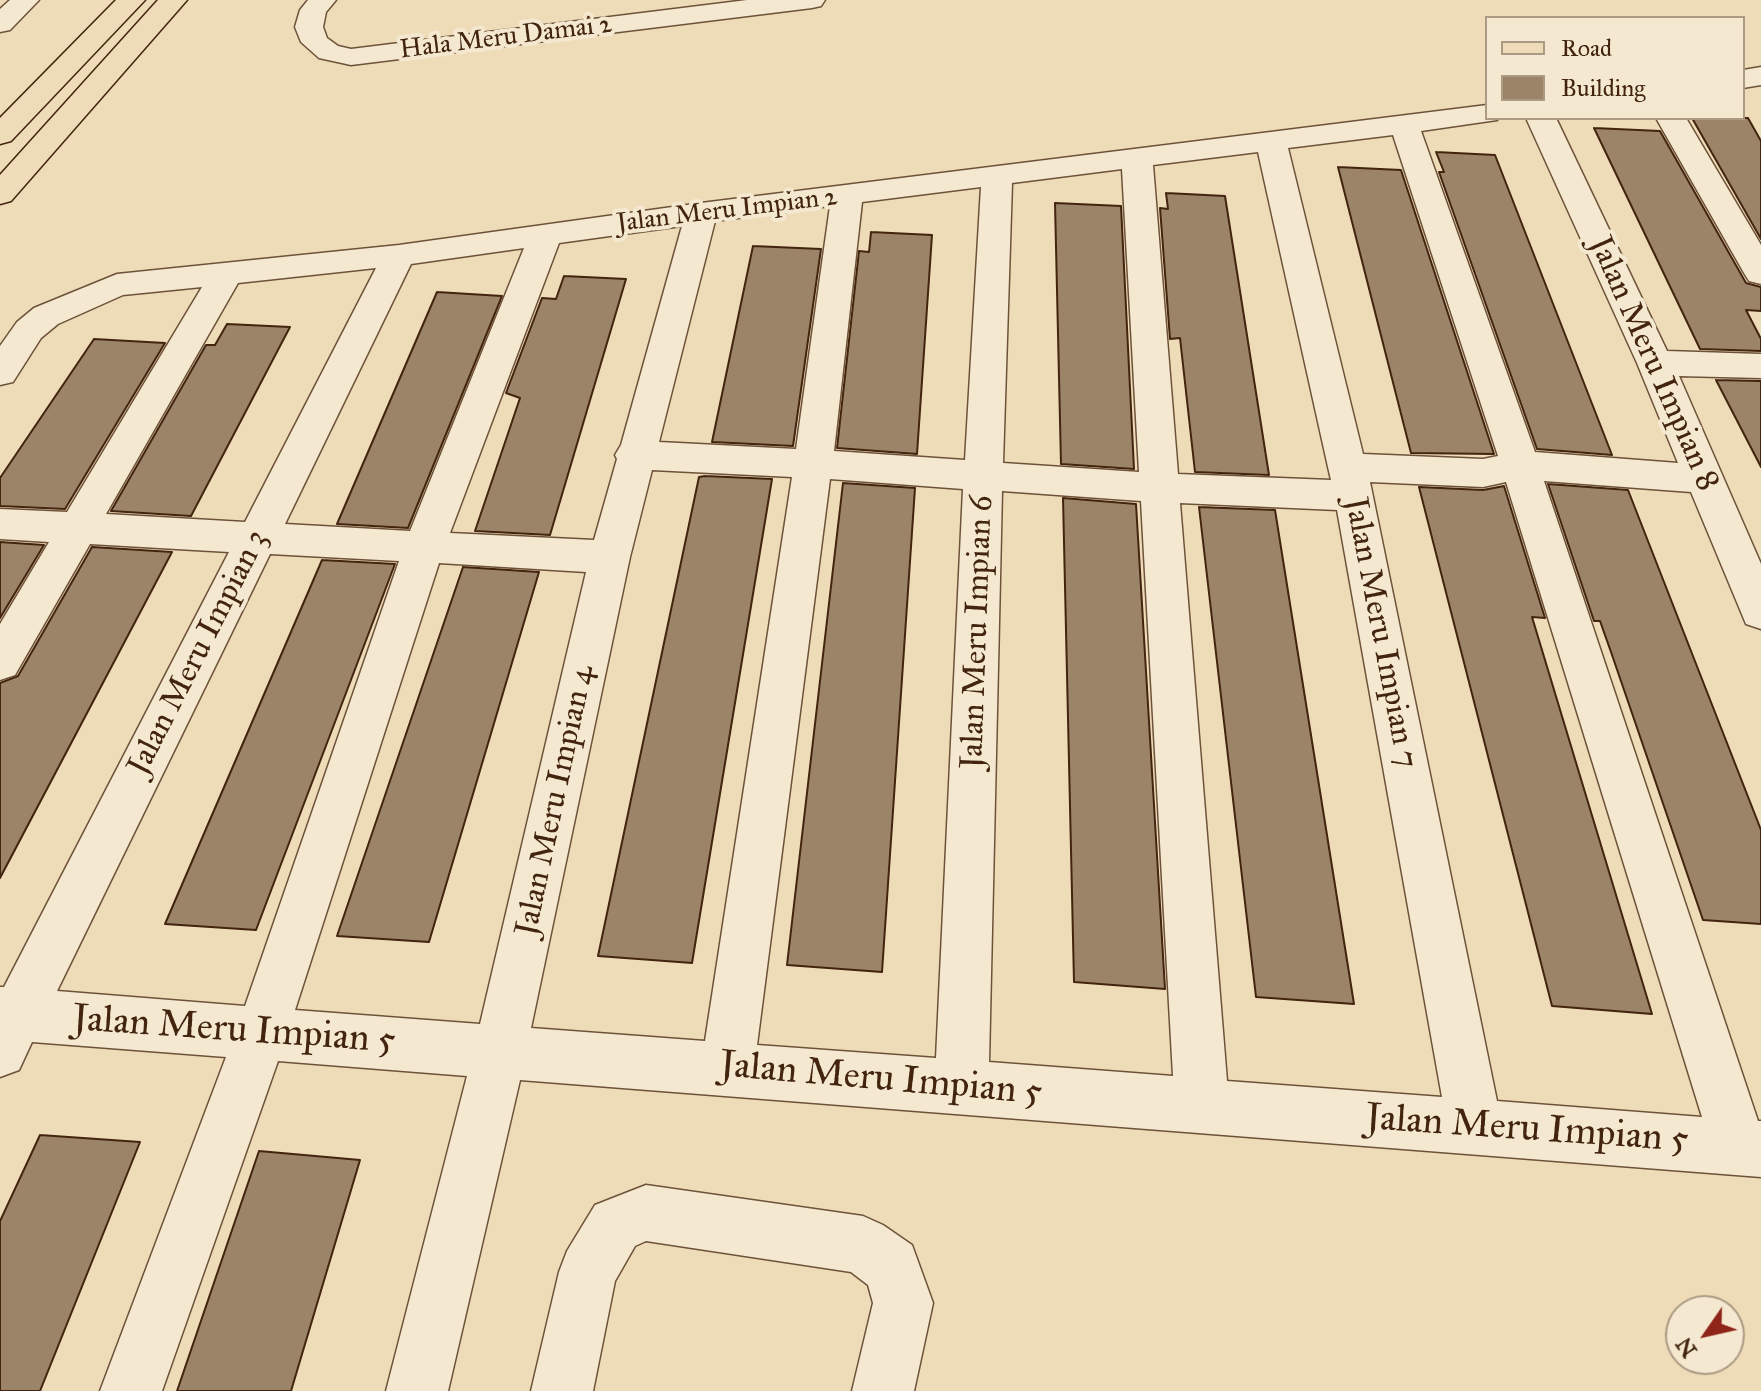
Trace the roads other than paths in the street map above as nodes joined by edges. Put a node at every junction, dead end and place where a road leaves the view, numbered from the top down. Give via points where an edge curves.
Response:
1 (26, 0) edge
2 (111, 0) edge
3 (323, 0) edge
4 (812, 0) edge
5 (154, 5) edge
6 (0, 24) edge
7 (95, 34) junction
8 (1485, 114) edge
9 (1542, 120) edge
10 (1672, 120) edge
11 (1404, 124) junction
12 (3, 128) edge
13 (1271, 142) junction
14 (1137, 160) junction
15 (997, 178) junction
16 (0, 194) edge
17 (847, 196) junction
18 (701, 213) junction
19 (546, 234) junction
20 (399, 255) junction
21 (227, 273) junction
22 (1761, 273) edge
23 (1655, 363) junction
24 (1761, 366) edge
25 (0, 373) edge
26 (634, 455) junction
27 (813, 465) junction
28 (1520, 465) junction
29 (983, 476) junction
30 (1704, 479) junction
31 (1350, 481) junction
32 (1160, 488) junction
33 (0, 524) edge
34 (80, 528) junction
35 (257, 538) junction
36 (424, 547) junction
37 (610, 557) junction
38 (1761, 612) edge
39 (0, 662) edge
40 (6, 1026) edge
41 (262, 1032) junction
42 (500, 1051) junction
43 (727, 1068) junction
44 (962, 1087) junction
45 (1202, 1105) junction
46 (1475, 1126) junction
47 (1750, 1148) edge
48 (131, 1391) edge
49 (417, 1391) edge
50 (562, 1391) edge
51 (883, 1391) edge

1 - 6 street
2 - 7 main road
3 - 4 street, Hala Meru Damai 2 via 313,10 309,27 315,42 351,57
5 - 7 main road
5 - 16 main road
7 - 12 main road
8 - 11 street, Jalan Meru Impian 2
9 - 23 street, Jalan Meru Impian 8
10 - 22 street
11 - 13 street, Jalan Meru Impian 2
11 - 28 street
13 - 14 street, Jalan Meru Impian 2
13 - 31 street, Jalan Meru Impian 7
14 - 15 street, Jalan Meru Impian 2
14 - 32 street
15 - 17 street, Jalan Meru Impian 2
15 - 29 street, Jalan Meru Impian 6
17 - 18 street, Jalan Meru Impian 2
17 - 27 street
18 - 19 street, Jalan Meru Impian 2
18 - 26 street, Jalan Meru Impian 4
19 - 20 street, Jalan Meru Impian 2
19 - 36 street
20 - 21 street, Jalan Meru Impian 2
20 - 35 street, Jalan Meru Impian 3
21 - 25 street, Jalan Meru Impian 2 via 117,285 67,305 29,330
21 - 34 street
23 - 24 street
23 - 30 street, Jalan Meru Impian 8
26 - 27 street
26 - 37 street, Jalan Meru Impian 4
27 - 29 street
27 - 43 street
28 - 30 street
28 - 31 street via 1483,473
28 - 47 street
29 - 32 street
29 - 44 street, Jalan Meru Impian 6
30 - 38 street, Jalan Meru Impian 8
31 - 32 street
31 - 46 street, Jalan Meru Impian 7
32 - 45 street
33 - 34 street
34 - 35 street
34 - 39 street
35 - 36 street
35 - 40 street, Jalan Meru Impian 3
36 - 37 street
36 - 41 street
37 - 42 street, Jalan Meru Impian 4
40 - 41 street, Jalan Meru Impian 5
41 - 42 street, Jalan Meru Impian 5
41 - 48 street
42 - 43 street, Jalan Meru Impian 5
42 - 49 street, Jalan Meru Impian 4
43 - 44 street, Jalan Meru Impian 5
44 - 45 street, Jalan Meru Impian 5
45 - 46 street, Jalan Meru Impian 5
46 - 47 street, Jalan Meru Impian 5
50 - 51 street via 588,1272 615,1225 646,1213 863,1245 891,1266 903,1303

